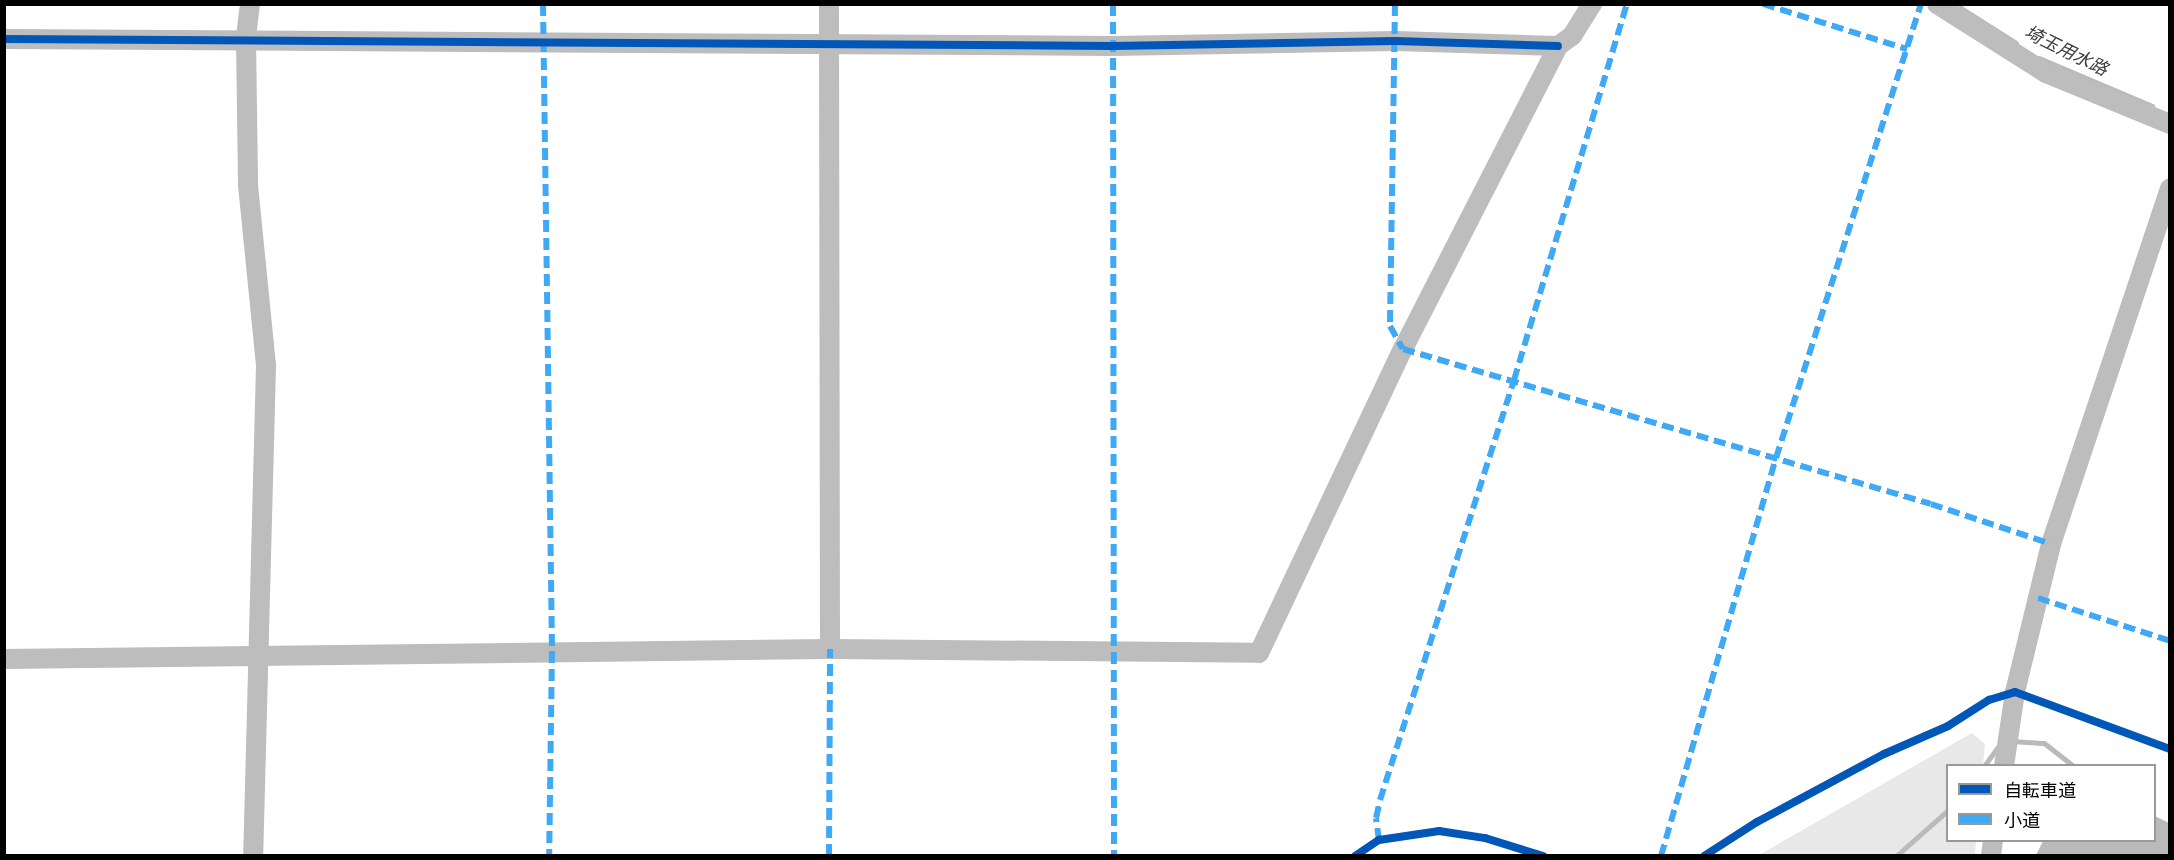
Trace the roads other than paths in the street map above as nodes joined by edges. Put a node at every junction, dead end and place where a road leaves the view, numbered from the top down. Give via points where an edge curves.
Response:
1 (250, 4) edge
2 (830, 4) edge
3 (1592, 4) edge
4 (1937, 4) edge
5 (4, 39) edge
6 (246, 39) junction
7 (829, 44) junction
8 (1558, 46) junction
9 (2169, 124) edge
10 (2169, 188) edge
11 (830, 649) junction
12 (261, 657) junction
13 (4, 659) edge
14 (2004, 764) edge
15 (253, 855) edge

1 - 6 street
2 - 7 street
3 - 8 street via 1572,36
4 - 9 street via 2046,73
5 - 6 street
6 - 7 street
6 - 12 street via 248,185 266,366
7 - 8 street via 1113,46 1395,41
7 - 11 street
8 - 11 street via 1402,349 1259,653
10 - 14 street via 2051,544
11 - 12 street
12 - 13 street
12 - 15 street

